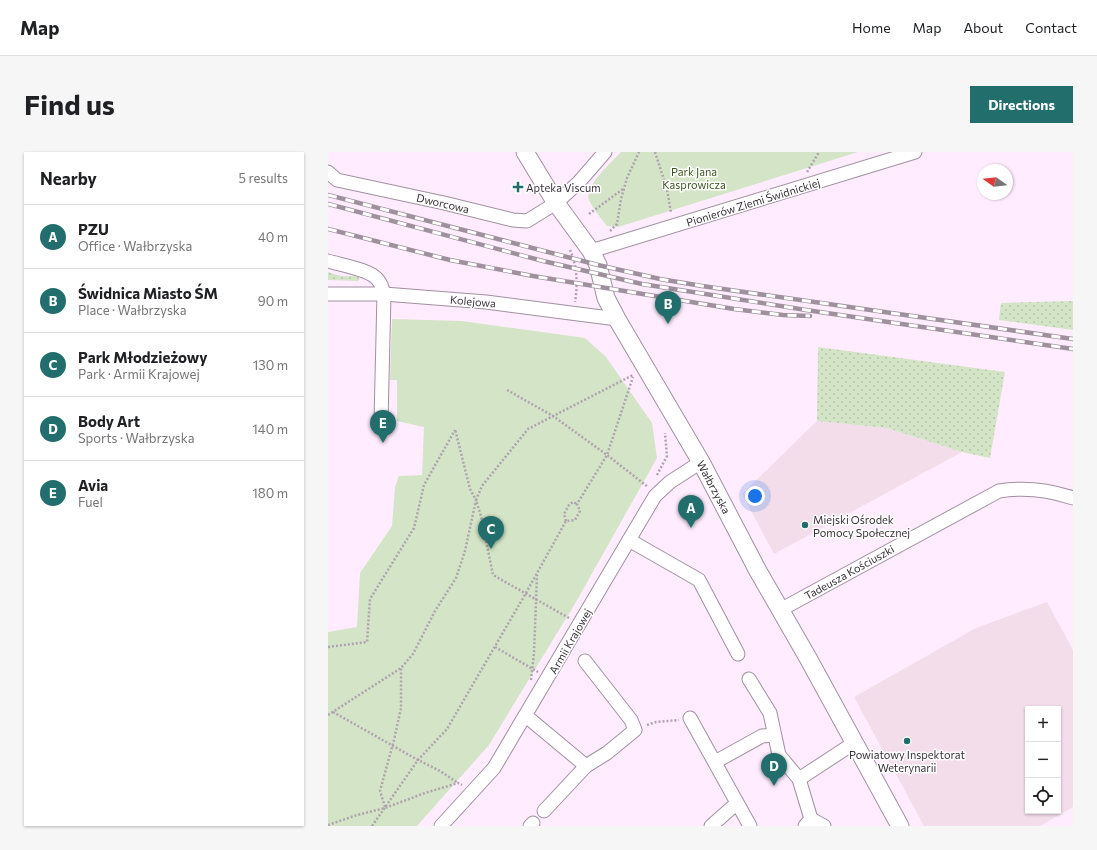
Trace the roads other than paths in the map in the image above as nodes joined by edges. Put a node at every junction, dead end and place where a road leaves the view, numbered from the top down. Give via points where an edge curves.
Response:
1 (525, 152) edge
2 (605, 152) edge
3 (915, 152) edge
4 (328, 172) edge
5 (556, 203) junction
6 (591, 251) junction
7 (328, 261) edge
8 (328, 294) edge
9 (384, 294) junction
10 (618, 320) junction
11 (381, 421) dead end
12 (701, 462) junction
13 (1073, 498) edge
14 (629, 540) junction
15 (780, 610) junction
16 (738, 654) dead end
17 (585, 661) dead end
18 (749, 679) dead end
19 (526, 716) junction
20 (690, 718) road end
21 (774, 735) junction
22 (854, 743) junction
23 (715, 762) junction
24 (586, 766) junction
25 (799, 779) junction
26 (737, 803) junction
27 (544, 811) dead end
28 (808, 823) edge
29 (441, 826) edge
30 (711, 826) edge
31 (750, 826) edge
32 (824, 826) edge
33 (900, 826) edge

1 - 5 main road, Wałbrzyska
2 - 5 street, Dworcowa via 579,182
3 - 6 street, Pionierów Ziemi Świdnickiej
4 - 5 street, Dworcowa via 337,180 513,220 527,221
5 - 6 main road, Wałbrzyska
6 - 10 main road, Wałbrzyska via 598,265 606,298
7 - 9 street via 375,277 379,280
8 - 9 street, Kolejowa
9 - 10 street, Kolejowa via 486,302
9 - 11 street
10 - 12 main road, Wałbrzyska
12 - 14 street, Armii Krajowej via 670,482 655,496
12 - 15 main road, Wałbrzyska
13 - 15 street, Tadeusza Kościuszki via 1056,492 1015,489 999,491
14 - 16 street via 699,580
14 - 19 street, Armii Krajowej
15 - 22 main road, Wałbrzyska
17 - 24 street via 631,720 635,730
18 - 21 street via 770,713
19 - 24 street
19 - 29 street, Armii Krajowej via 494,768
20 - 23 street
21 - 23 street via 762,736
21 - 25 street via 779,755
22 - 25 street
22 - 33 main road, Wałbrzyska
23 - 26 street
24 - 27 street
25 - 28 street
26 - 30 street
26 - 31 street
28 - 32 street

